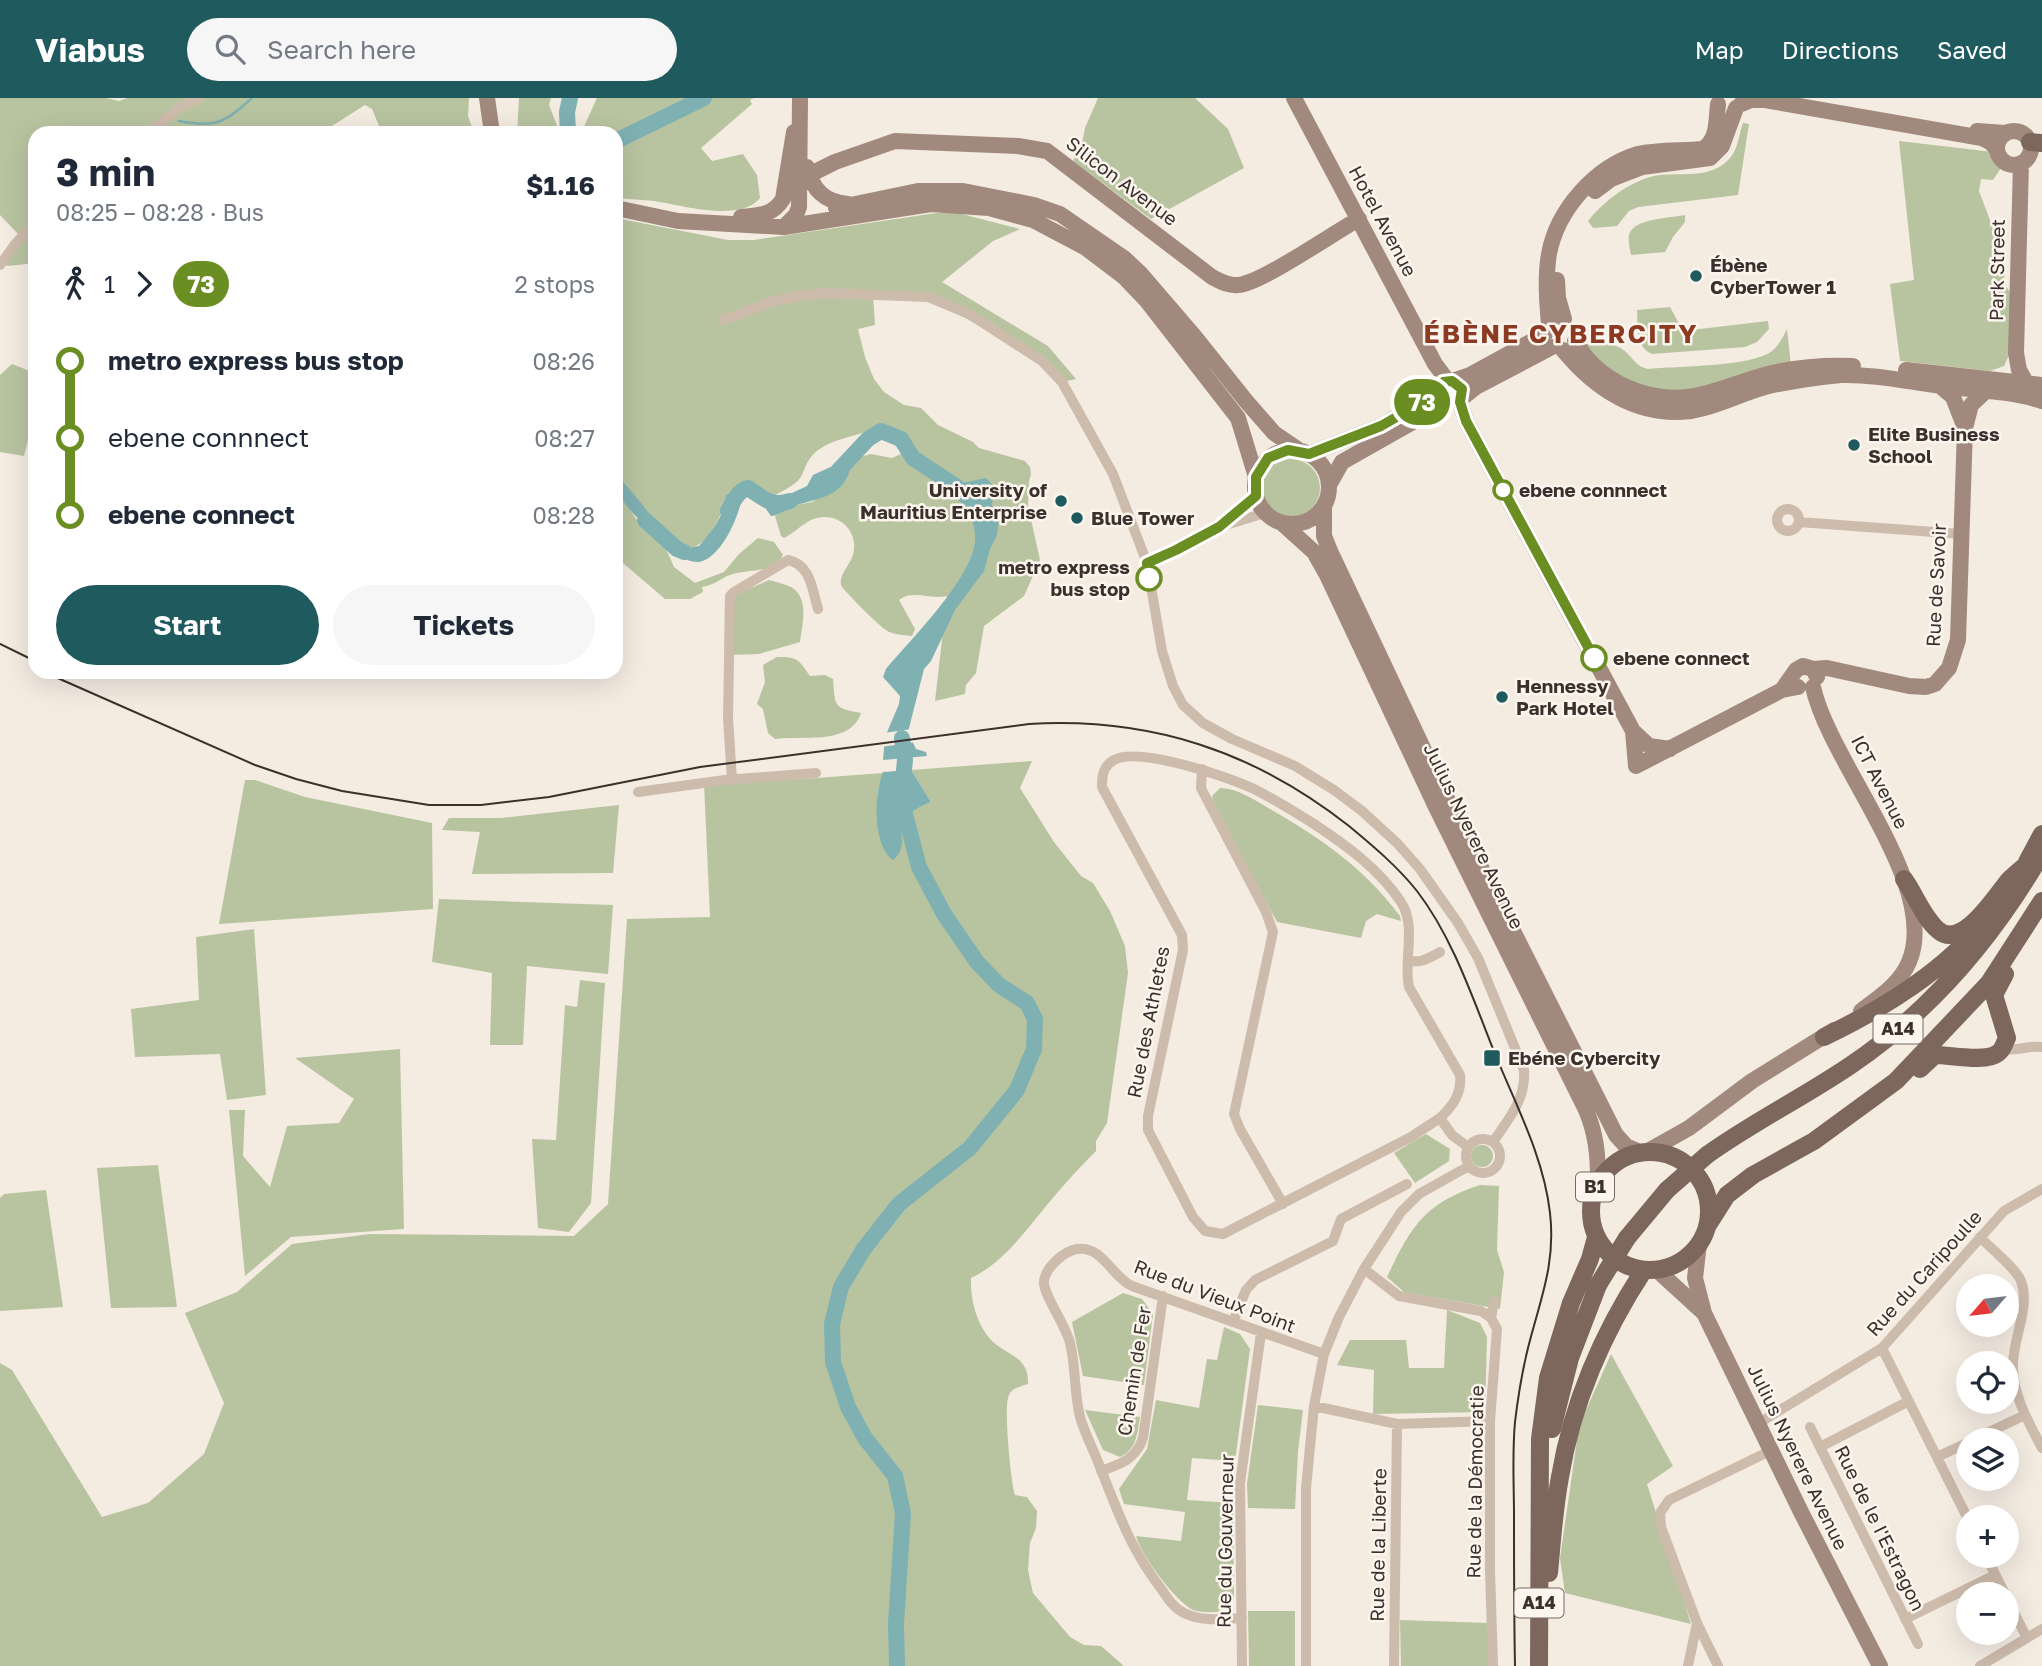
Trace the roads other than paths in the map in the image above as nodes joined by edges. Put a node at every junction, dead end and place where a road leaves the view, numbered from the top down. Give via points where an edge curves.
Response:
1 (199, 98) edge
2 (487, 98) edge
3 (798, 98) edge
4 (1294, 98) edge
5 (1800, 98) edge
6 (1716, 101) edge
7 (185, 102) edge
8 (1740, 103) edge
9 (156, 126) edge
10 (491, 126) edge
11 (796, 131) junction
12 (2006, 133) junction
13 (2024, 152) edge
14 (835, 162) junction
15 (809, 175) junction
16 (852, 204) junction
17 (623, 209) edge
18 (1359, 219) junction
19 (716, 225) junction
20 (792, 225) junction
21 (28, 230) edge
22 (0, 265) edge
23 (723, 320) dead end
24 (1558, 336) junction
25 (2016, 353) junction
26 (2034, 384) edge
27 (1994, 385) junction
28 (1940, 386) junction
29 (1448, 394) junction
30 (2042, 401) edge
31 (1965, 428) junction
32 (1304, 452) junction
33 (1256, 477) junction
34 (1329, 485) junction
35 (1256, 496) junction
36 (1324, 506) junction
37 (1265, 513) junction
38 (1799, 522) dead end
39 (1283, 523) junction
40 (1219, 527) junction
41 (1961, 534) junction
42 (1147, 563) junction
43 (818, 609) dead end
44 (1802, 683) junction
45 (1633, 731) junction
46 (1670, 749) junction
47 (1202, 769) junction
48 (816, 773) dead end
49 (732, 780) junction
50 (638, 792) dead end
51 (2042, 834) edge
52 (2042, 853) edge
53 (2025, 866) junction
54 (1904, 880) junction
55 (2042, 901) edge
56 (2042, 911) edge
57 (1440, 952) dead end
58 (1408, 960) junction
59 (1824, 1037) junction
60 (2042, 1047) edge
61 (2002, 1049) junction
62 (1440, 1118) junction
63 (1814, 1141) junction
64 (1493, 1142) junction
65 (1468, 1147) junction
66 (1644, 1151) junction
67 (1469, 1166) junction
68 (1598, 1180) junction
69 (1407, 1184) dead end
70 (2042, 1189) edge
71 (1283, 1204) junction
72 (1708, 1225) junction
73 (1596, 1237) junction
74 (1980, 1237) junction
75 (1699, 1244) junction
76 (1364, 1269) junction
77 (1651, 1270) junction
78 (1163, 1296) junction
79 (1494, 1301) dead end
80 (1704, 1313) junction
81 (1492, 1318) junction
82 (1233, 1322) junction
83 (1261, 1333) junction
84 (1882, 1348) junction
85 (1324, 1354) junction
86 (1909, 1401) junction
87 (1314, 1406) junction
88 (2025, 1415) junction
89 (1490, 1420) junction
90 (1759, 1423) junction
91 (1397, 1424) junction
92 (1810, 1427) dead end
93 (1998, 1428) edge
94 (1820, 1447) junction
95 (1956, 1448) edge
96 (2042, 1448) edge
97 (1772, 1450) junction
98 (1937, 1457) junction
99 (1101, 1471) junction
100 (1961, 1505) edge
101 (1539, 1540) junction
102 (1992, 1568) edge
103 (1996, 1575) junction
104 (1999, 1582) edge
105 (1242, 1618) junction
106 (1905, 1619) junction
107 (1856, 1622) junction
108 (2019, 1622) edge
109 (1697, 1623) junction
110 (2042, 1629) edge
111 (2027, 1638) junction
112 (1918, 1644) dead end
113 (1241, 1666) edge
114 (1306, 1666) edge
115 (1394, 1666) edge
116 (1493, 1666) edge
117 (1539, 1666) edge
118 (1688, 1666) edge
119 (1718, 1666) edge
120 (1877, 1666) edge
121 (1889, 1666) edge
122 (1981, 1666) edge

1 - 7 street
2 - 10 street
3 - 11 street
4 - 18 street, Hotel Avenue
5 - 12 street
6 - 8 street via 1726,109
6 - 24 street via 1713,140 1703,149 1627,158 1598,175 1564,215 1549,255
7 - 9 street
8 - 13 street via 1765,100 1982,138
8 - 24 street via 1722,146 1710,158 1625,172 1597,188 1582,205 1567,230 1557,267
11 - 14 street via 813,156
11 - 15 street
11 - 19 street via 783,199 777,208
11 - 20 street via 788,215
12 - 13 street via 2018,131
12 - 13 street via 1999,139
13 - 25 street, Park Street
14 - 15 street, Silicon Avenue
14 - 18 street, Silicon Avenue via 895,141 1047,151 1212,276 1237,285 1270,272
15 - 16 street via 825,198
16 - 19 street via 785,220
16 - 32 street via 918,191 963,191 1034,205 1069,219 1140,273 1274,433
17 - 19 street
18 - 29 street, Hotel Avenue
19 - 20 street
20 - 33 street via 909,206 951,204 1014,214 1069,238 1123,276 1175,336 1238,418
21 - 22 street
23 - 42 street via 771,302 825,293 928,297 971,315 1042,361 1062,382 1113,474
24 - 27 street via 1613,380 1642,394 1667,397 1692,397 1775,372 1829,366 1882,367
24 - 28 street via 1584,373 1604,390 1653,410 1692,411 1772,386 1841,375
24 - 29 street via 1470,375
25 - 26 street, Park Street via 2019,370
25 - 27 street
26 - 27 street
27 - 28 street
27 - 30 street
27 - 31 street, Rue de Savoir via 1971,405
28 - 31 street, Rue de Savoir via 1953,397
29 - 32 street via 1381,426
29 - 34 street via 1342,462
29 - 45 street, Hotel Avenue
31 - 41 street, Rue de Savoir
32 - 33 street via 1288,450 1268,458
32 - 34 street via 1320,462
33 - 35 street
34 - 36 street
35 - 37 street
35 - 40 street
36 - 39 street via 1307,522
36 - 66 street, Julius Nyerere Avenue via 1324,536 1330,551 1457,820 1616,1135 1626,1146
37 - 39 street, B1
37 - 40 street
38 - 41 street
39 - 68 street, Julius Nyerere Avenue / B1 via 1314,552 1327,575 1586,1110 1598,1149
40 - 42 street
41 - 44 street, Rue de Savoir via 1958,640 1945,676 1926,687 1909,686 1827,668
42 - 64 street via 1162,651 1183,705 1203,723 1295,766 1362,811 1420,869 1458,923 1478,958 1524,1070 1521,1101
43 - 49 street via 806,570 799,562 788,560 730,596 727,706
44 - 46 street
44 - 54 street, ICT Avenue
45 - 46 street via 1649,746
45 - 46 street, Hotel Avenue via 1636,766
47 - 58 street, Rue des Athletes via 1253,789 1315,824 1385,880 1404,905
47 - 71 street via 1201,788 1273,932 1234,1114
47 - 71 street, Rue des Athletes via 1123,757 1113,760 1102,775 1102,787 1182,935 1183,950 1148,1129 1193,1217 1205,1231 1223,1234
48 - 49 street
49 - 50 street
51 - 53 main road
52 - 101 main road, A14, bridge via 1988,936 1919,1011 1853,1064 1706,1155 1667,1190 1627,1238 1598,1285 1560,1391
53 - 54 main road via 1986,911 1954,935 1943,934 1930,921
53 - 59 main road via 1981,926 1957,950 1875,1013
54 - 59 street, ICT Avenue via 1916,933 1908,965 1895,985
55 - 63 main road, A14 via 1989,983 1896,1081
56 - 61 main road via 1994,995 2007,1038
57 - 58 street via 1424,960
58 - 62 street, Rue des Athletes via 1409,986 1460,1075 1455,1101
59 - 66 street, ICT Avenue via 1752,1081 1689,1128
60 - 61 street
61 - 63 main road via 1978,1059 1935,1055 1837,1133
62 - 65 street
62 - 71 street, Rue des Athletes
63 - 72 main road, A14 via 1727,1195
64 - 65 street via 1477,1140
64 - 67 street via 1499,1150 1499,1165 1484,1173
65 - 67 street
66 - 68 main road, B1 via 1623,1157
66 - 72 main road, Julius Nyerere Avenue via 1674,1157 1696,1173 1709,1206
67 - 76 street via 1419,1194 1401,1212
68 - 73 main road, Julius Nyerere Avenue / B1 via 1590,1215
69 - 82 street via 1341,1219 1333,1241 1255,1280
70 - 74 street, Rue du Caripoulle via 2004,1211
72 - 75 main road, Julius Nyerere Avenue
73 - 77 main road, Julius Nyerere Avenue via 1608,1254 1625,1265
73 - 101 main road via 1548,1378 1540,1439
74 - 84 street, Rue du Caripoulle
74 - 88 street via 2020,1278 2023,1288 2012,1368
75 - 77 main road, Julius Nyerere Avenue via 1673,1266
75 - 80 street, Julius Nyerere Avenue via 1695,1278
76 - 81 street via 1399,1296 1480,1311
76 - 85 street
77 - 80 street, Julius Nyerere Avenue
77 - 117 main road via 1614,1320 1580,1398 1560,1476
78 - 82 street, Rue du Vieux Point
78 - 99 street, Chemin de Fer via 1143,1438 1124,1463
78 - 99 street, Rue du Vieux Point via 1124,1282 1101,1256 1086,1249 1065,1254 1044,1278 1047,1297 1068,1334 1080,1417
79 - 81 street, Rue de la Démocratie
80 - 90 street, Julius Nyerere Avenue
81 - 89 street, Rue de la Démocratie via 1497,1329
82 - 83 street, Rue du Vieux Point
83 - 85 street, Rue du Vieux Point
83 - 105 street, Rue du Gouverneur via 1240,1483
84 - 86 street
84 - 90 street, Rue du Caripoulle
85 - 87 street
86 - 94 street
86 - 98 street
87 - 91 street
87 - 114 street via 1306,1488
88 - 93 street
88 - 96 street
89 - 91 street
89 - 116 street, Rue de la Démocratie
90 - 97 street, Julius Nyerere Avenue
91 - 115 street, Rue de la Liberte
92 - 94 street, Rue de le I'Estragon
94 - 106 street, Rue de le I'Estragon
95 - 98 street
97 - 107 street, Julius Nyerere Avenue
97 - 109 street via 1669,1500 1660,1513 1661,1527
98 - 100 street
99 - 105 street, Rue du Vieux Point via 1133,1549 1173,1605 1199,1618
101 - 117 main road, A14
102 - 103 street
103 - 104 street
103 - 106 street
105 - 113 street, Rue du Gouverneur
106 - 112 street, Rue de le I'Estragon
107 - 120 street, Julius Nyerere Avenue
107 - 121 street
108 - 111 street
109 - 118 street
109 - 119 street
110 - 111 street
111 - 122 street

